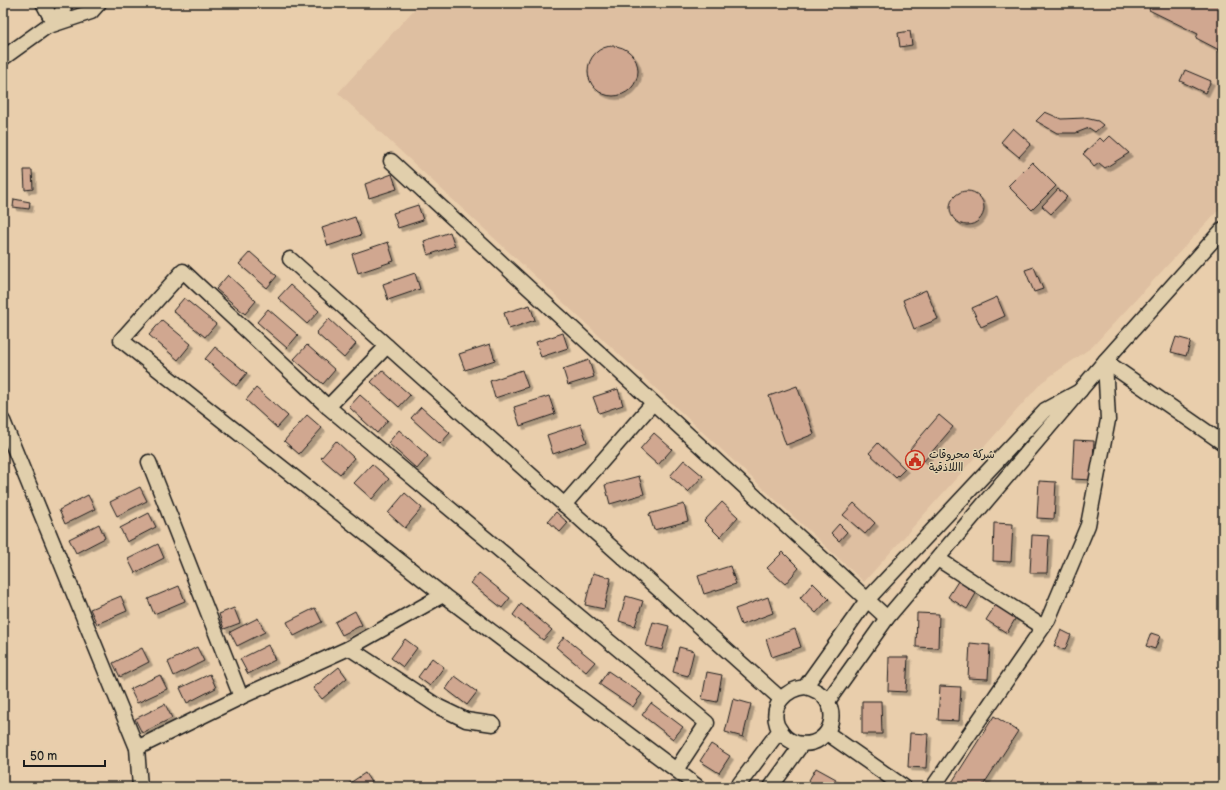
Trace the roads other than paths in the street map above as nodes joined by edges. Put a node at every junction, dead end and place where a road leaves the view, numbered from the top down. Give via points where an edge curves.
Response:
1 (43, 3) edge
2 (66, 3) edge
3 (99, 3) edge
4 (56, 23) junction
5 (3, 58) edge
6 (391, 161) dead end
7 (1223, 229) edge
8 (290, 259) dead end
9 (387, 346) junction
10 (1106, 361) junction
11 (1080, 391) junction
12 (653, 403) junction
13 (328, 407) junction
14 (3, 421) edge
15 (1223, 443) edge
16 (149, 462) dead end
17 (564, 505) junction
18 (938, 559) junction
19 (443, 595) junction
20 (867, 600) junction
21 (887, 618) junction
22 (1043, 627) junction
23 (349, 648) junction
24 (805, 687) junction
25 (241, 697) junction
26 (781, 700) junction
27 (828, 701) junction
28 (493, 724) dead end
29 (780, 730) junction
30 (827, 733) junction
31 (802, 744) junction
32 (137, 748) junction
33 (676, 770) junction
34 (140, 787) edge
35 (698, 787) edge
36 (737, 787) edge
37 (771, 787) edge
38 (904, 787) edge
39 (933, 787) edge

1 - 4 street
2 - 4 street
3 - 4 street via 91,12
4 - 5 street via 46,26
6 - 12 street
7 - 10 street
8 - 9 street
9 - 13 street
9 - 17 street
10 - 11 street
10 - 15 street
10 - 22 street via 1108,420 1088,526
11 - 18 street
11 - 20 street via 1045,410
12 - 17 street
12 - 20 street
13 - 19 street via 183,272 121,340
13 - 33 street via 707,723
14 - 32 street
16 - 25 street
17 - 26 street
18 - 21 street
18 - 22 street
19 - 23 street
19 - 33 street
20 - 21 street
20 - 24 street
21 - 27 street
22 - 39 street
23 - 25 street
23 - 28 street via 438,707 466,720
24 - 26 street via 792,690
24 - 27 street via 815,689
25 - 32 street
26 - 29 street via 776,715
27 - 30 street via 832,716
29 - 31 street via 786,737
29 - 36 street
30 - 31 street via 812,743
30 - 38 street
31 - 37 street
32 - 34 street
33 - 35 street

